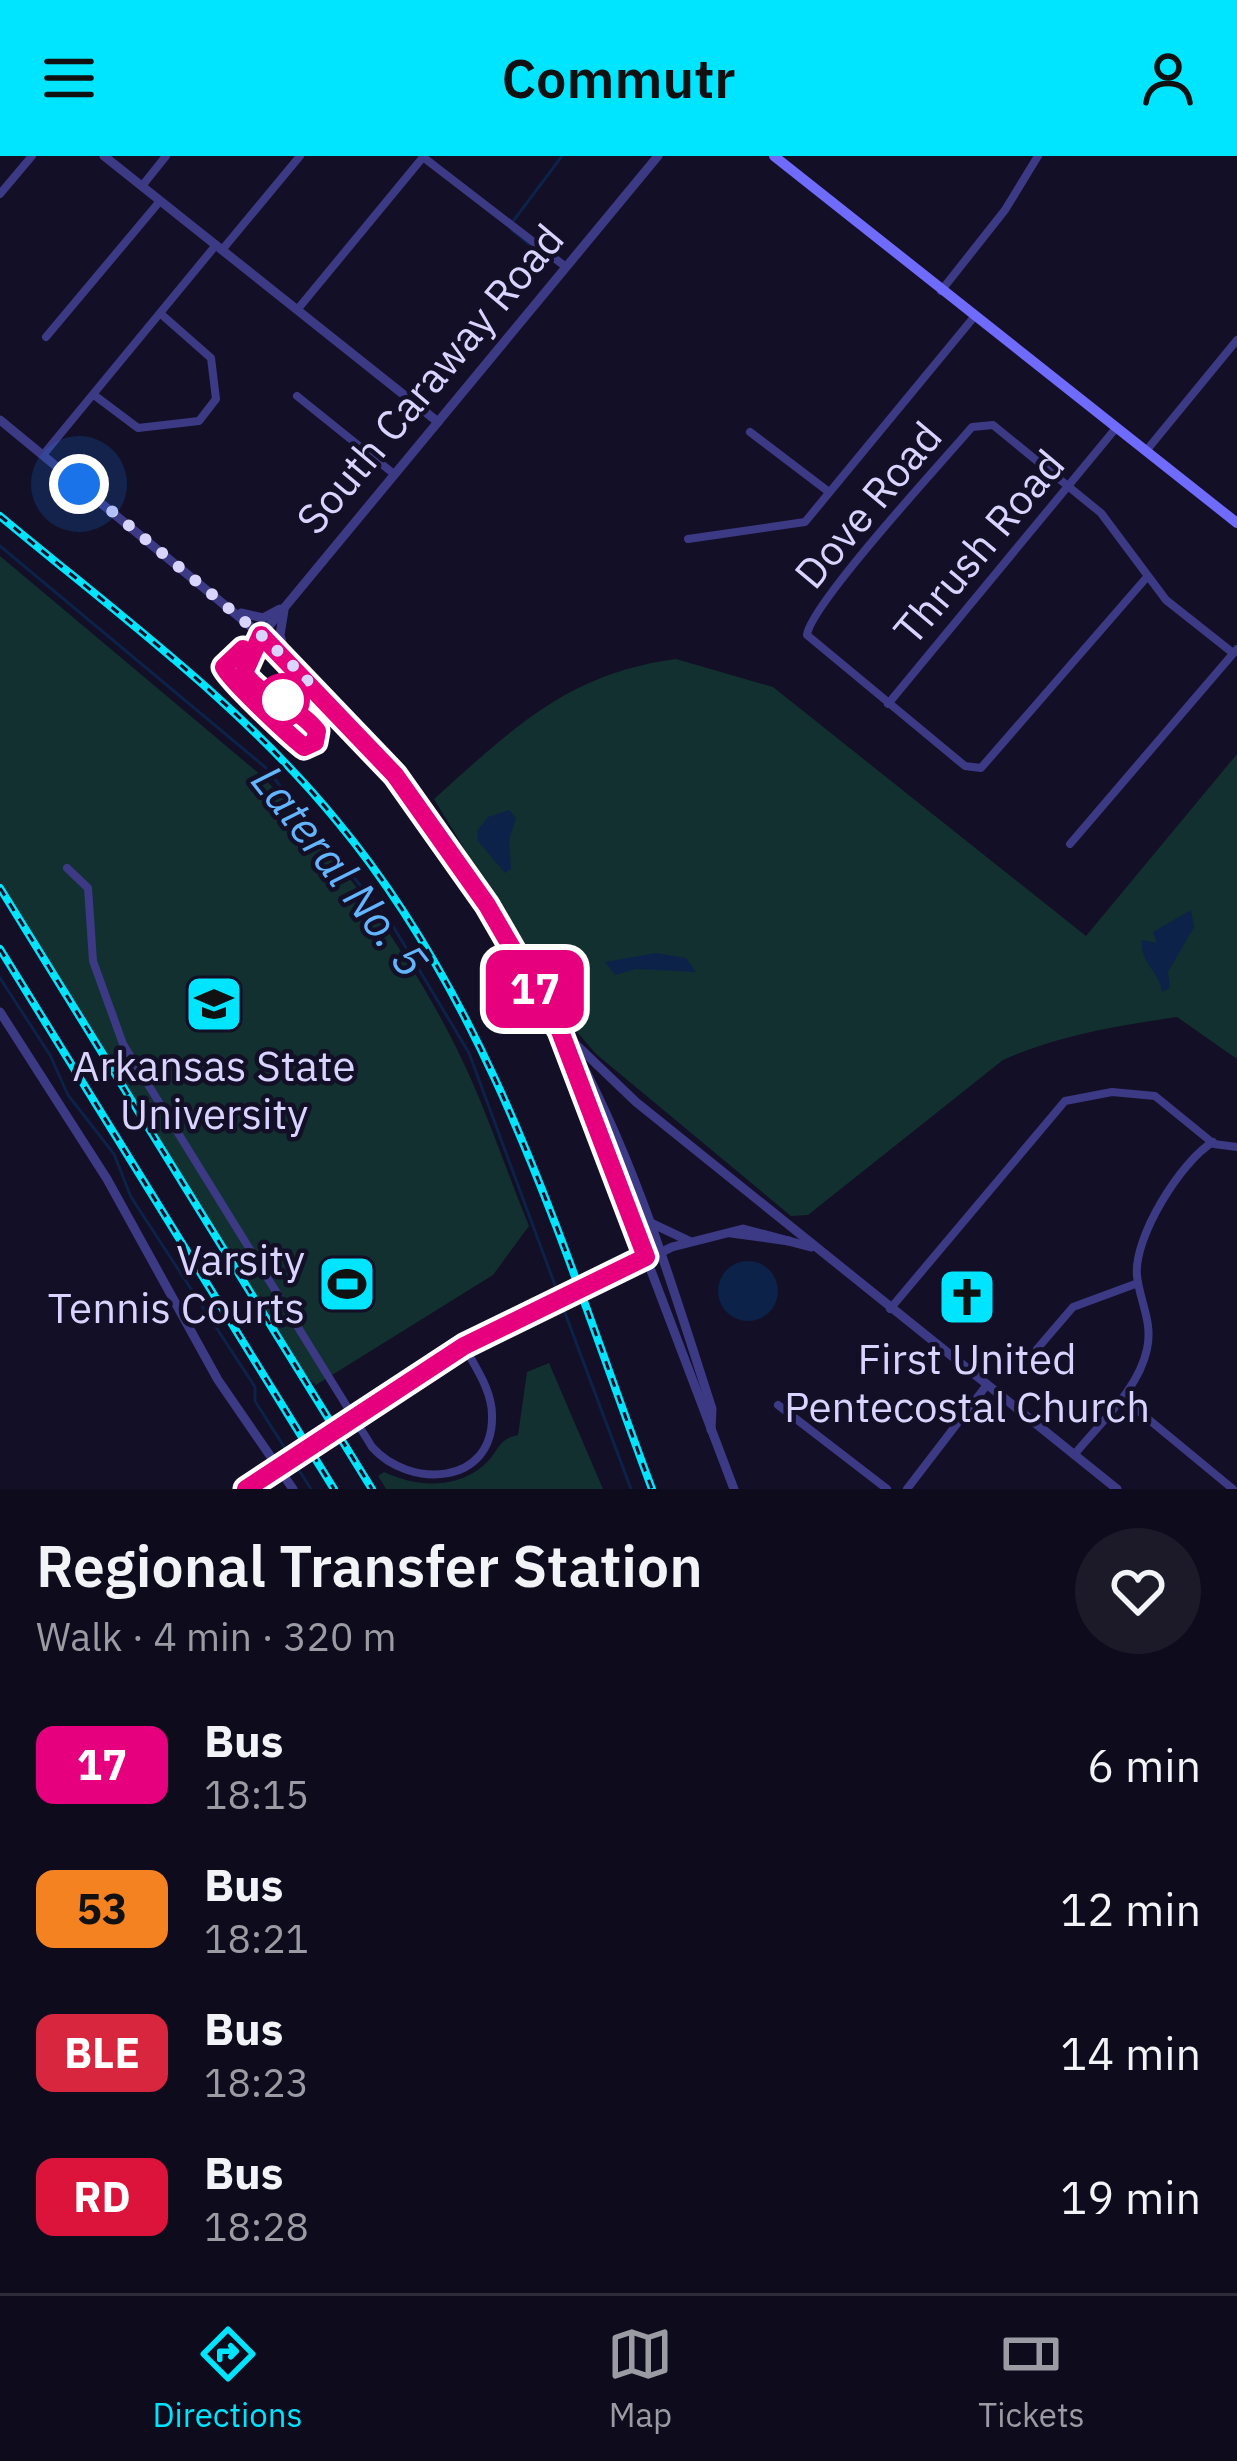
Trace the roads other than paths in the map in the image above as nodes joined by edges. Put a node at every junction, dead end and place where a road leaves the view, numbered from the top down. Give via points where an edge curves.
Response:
1 (32, 156) edge
2 (104, 156) edge
3 (166, 156) edge
4 (300, 156) edge
5 (423, 156) edge
6 (658, 156) edge
7 (774, 156) edge
8 (1038, 156) edge
9 (142, 186) junction
10 (0, 194) edge
11 (160, 201) junction
12 (219, 247) junction
13 (566, 267) junction
14 (941, 290) junction
15 (297, 310) junction
16 (161, 314) junction
17 (974, 317) junction
18 (46, 337) dead end
19 (1237, 340) edge
20 (94, 395) junction
21 (298, 396) dead end
22 (0, 420) edge
23 (438, 422) junction
24 (1116, 428) junction
25 (750, 432) dead end
26 (1146, 451) junction
27 (43, 455) junction
28 (394, 474) junction
29 (1069, 486) junction
30 (829, 492) junction
31 (1237, 523) edge
32 (688, 538) dead end
33 (1147, 577) junction
34 (285, 606) junction
35 (227, 607) junction
36 (257, 639) junction
37 (1235, 651) edge
38 (290, 662) junction
39 (888, 704) junction
40 (1070, 844) dead end
41 (67, 868) dead end
42 (0, 1012) edge
43 (563, 1033) junction
44 (1213, 1142) junction
45 (1237, 1147) edge
46 (649, 1222) junction
47 (689, 1241) junction
48 (817, 1249) junction
49 (661, 1251) junction
50 (646, 1257) junction
51 (1138, 1283) junction
52 (890, 1309) junction
53 (464, 1346) junction
54 (1037, 1349) dead end
55 (986, 1386) junction
56 (1115, 1403) junction
57 (778, 1405) dead end
58 (711, 1430) junction
59 (1074, 1455) junction
60 (246, 1489) edge
61 (293, 1489) edge
62 (734, 1489) edge
63 (887, 1489) edge
64 (907, 1489) edge
65 (1117, 1489) edge
66 (1233, 1489) edge

1 - 10 street
2 - 9 street
3 - 9 street
4 - 12 street
5 - 13 street
5 - 15 street
6 - 13 street, South Caraway Road
7 - 14 main road
8 - 14 street
9 - 11 street
11 - 12 street
11 - 18 street
12 - 15 street
12 - 16 street
13 - 23 street, South Caraway Road
14 - 17 main road
15 - 23 street
16 - 20 street
16 - 20 street via 212,358 216,399 200,421 138,428
17 - 24 main road
17 - 30 street
19 - 26 street
20 - 27 street
21 - 28 street
22 - 27 street
23 - 28 street, South Caraway Road
24 - 26 main road
24 - 29 street, Thrush Road
25 - 30 street
26 - 31 main road
27 - 35 street
28 - 34 street, South Caraway Road
29 - 33 street
29 - 39 street, Thrush Road
29 - 39 street, Dove Road via 993,425 971,427 807,633
30 - 32 street via 795,527
33 - 37 street
33 - 39 street via 976,769
34 - 35 street via 263,618
34 - 36 street, South Caraway Road
34 - 38 street via 280,638
35 - 36 street
36 - 38 street
37 - 40 street
38 - 43 street via 423,809
41 - 53 street via 88,888 97,978 123,1044 372,1447 398,1472 442,1479 485,1447 491,1404
42 - 61 street via 106,1179 218,1380
43 - 46 street via 592,1080
43 - 48 street
43 - 50 street
44 - 45 street
44 - 51 street via 1160,1204 1138,1260
44 - 52 street via 1155,1096 1065,1100
46 - 47 street
46 - 49 street
47 - 48 street via 762,1230
47 - 49 street
48 - 52 street
49 - 50 street
49 - 58 street via 712,1409
50 - 53 street, bridge
50 - 58 street
51 - 54 street via 1073,1306
51 - 56 street via 1148,1345
52 - 55 street
53 - 60 street, bridge
55 - 59 street
55 - 64 street
56 - 59 street
56 - 66 street via 1136,1409
57 - 63 street
58 - 62 street
59 - 65 street

